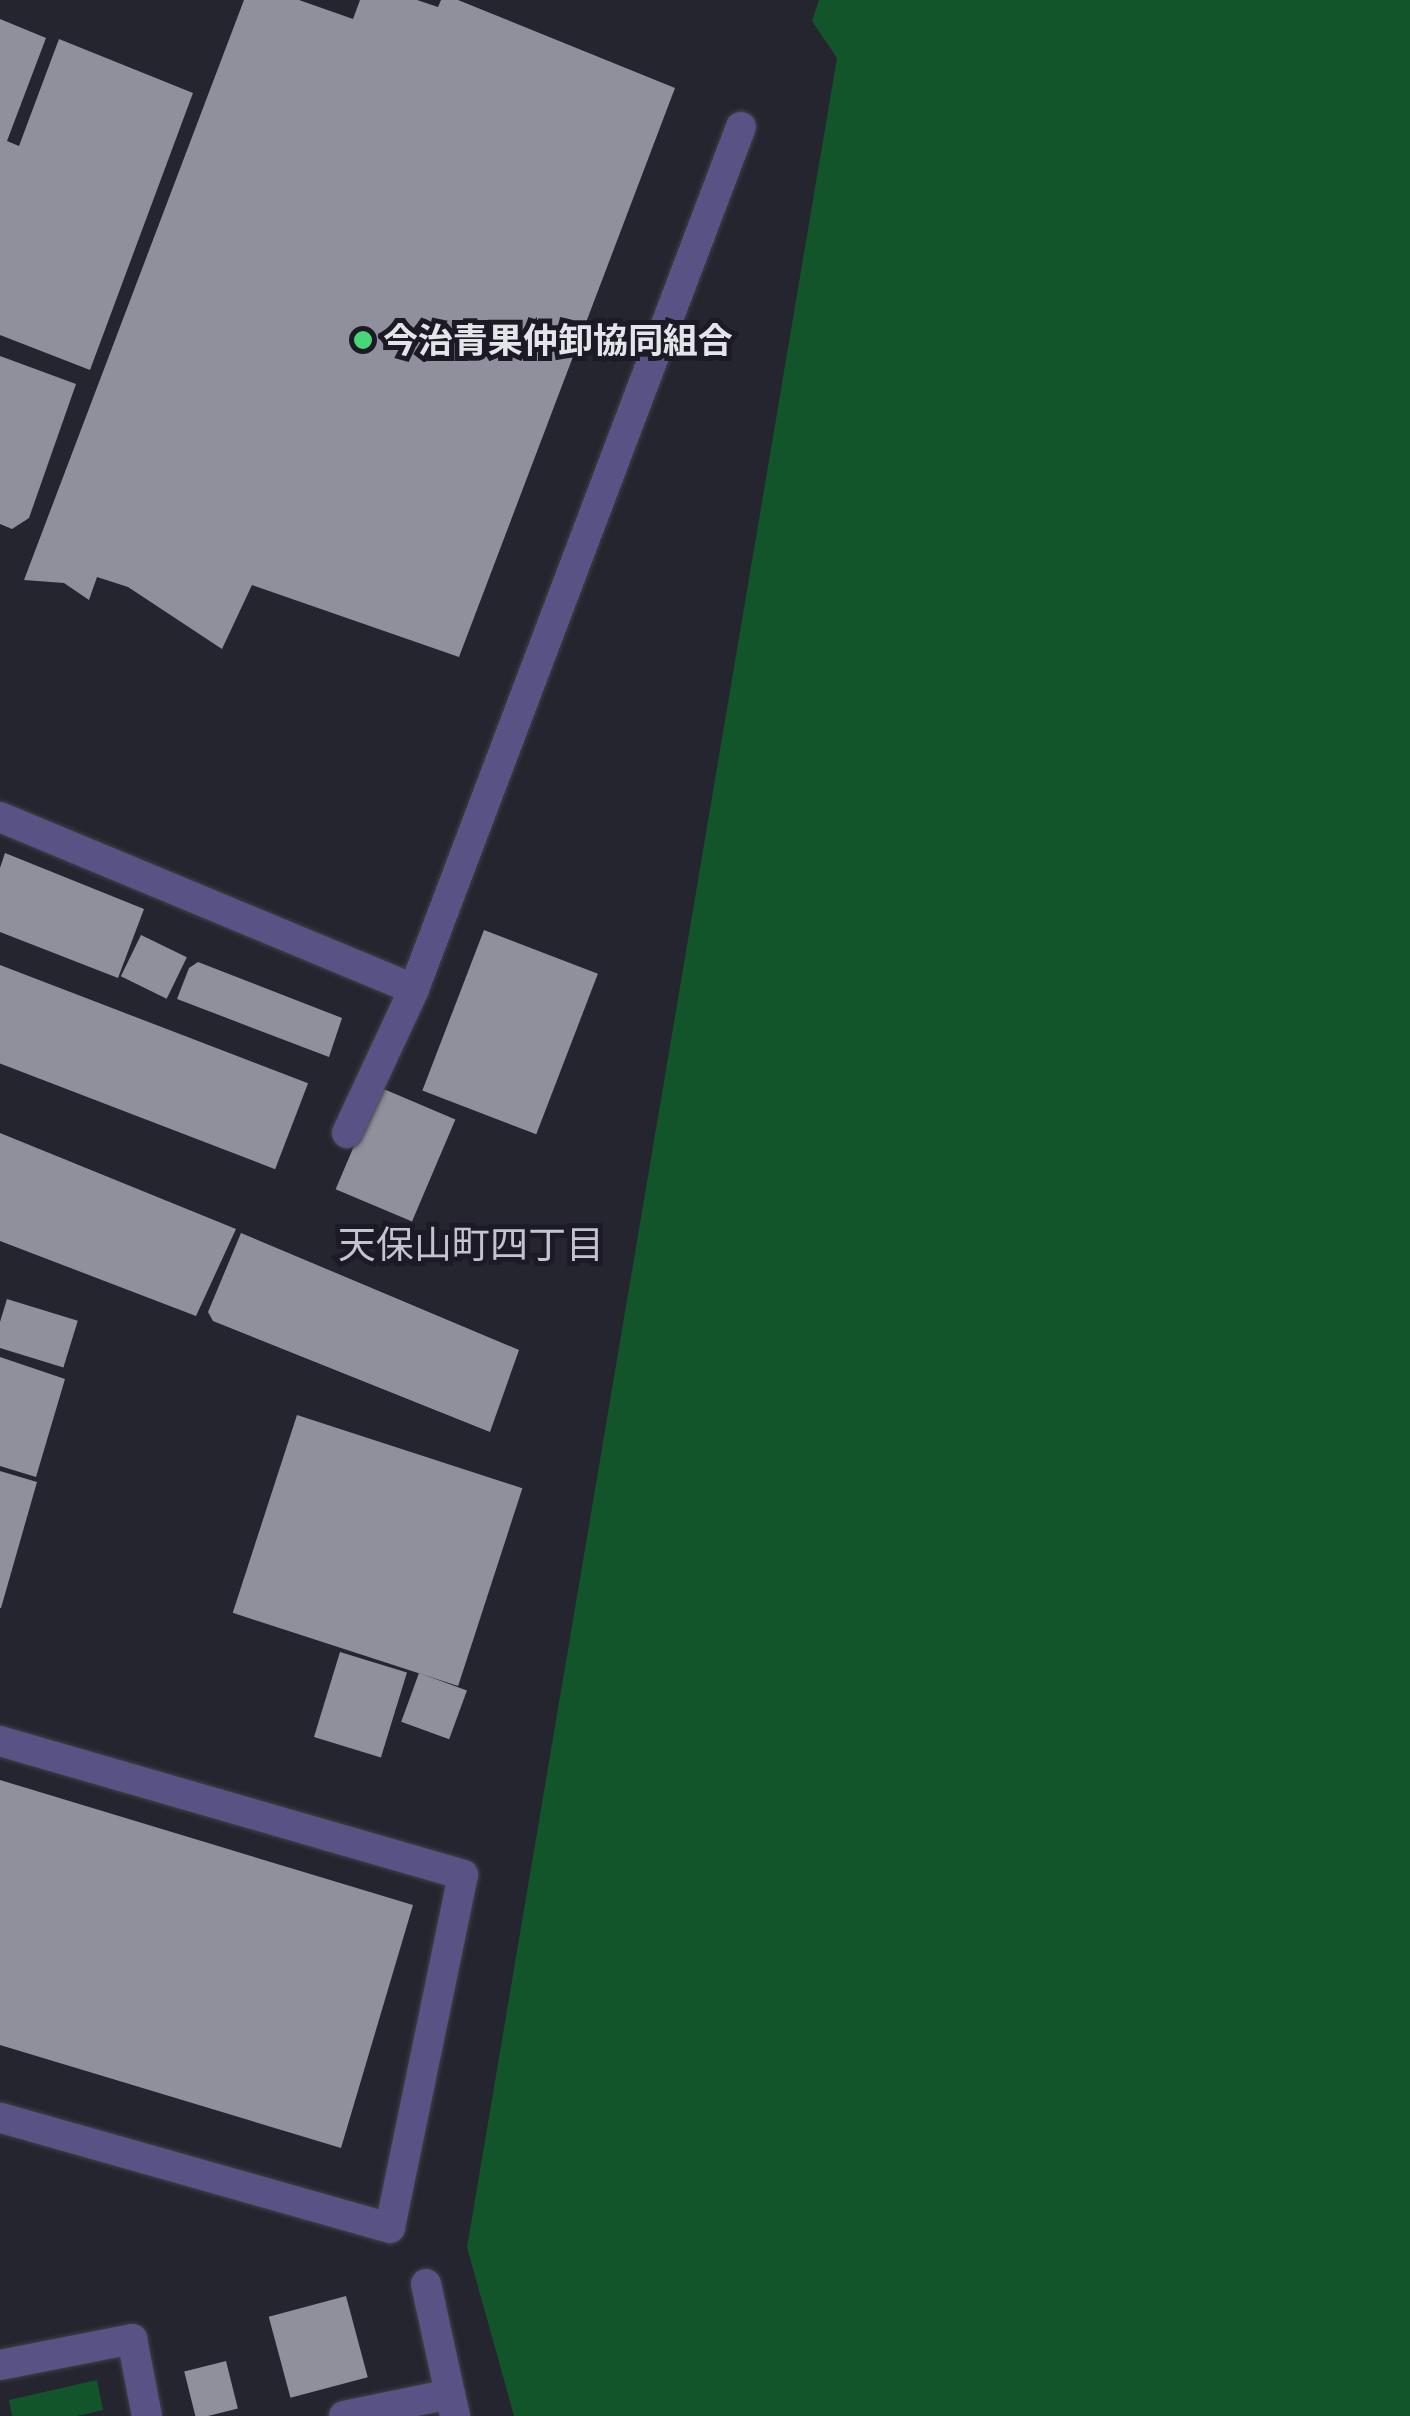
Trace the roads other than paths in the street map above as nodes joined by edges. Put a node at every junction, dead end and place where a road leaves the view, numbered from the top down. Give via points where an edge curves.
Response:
1 (741, 127) dead end
2 (0, 817) edge
3 (414, 990) junction
4 (348, 1133) dead end
5 (0, 1741) edge
6 (0, 2118) edge
7 (426, 2284) dead end
8 (0, 2365) edge
9 (453, 2405) edge
10 (147, 2416) edge
11 (344, 2416) edge

1 - 3 lane
2 - 3 lane
3 - 4 lane
5 - 6 lane via 464,1876 390,2228
7 - 9 lane
8 - 10 lane via 132,2339
9 - 11 lane

